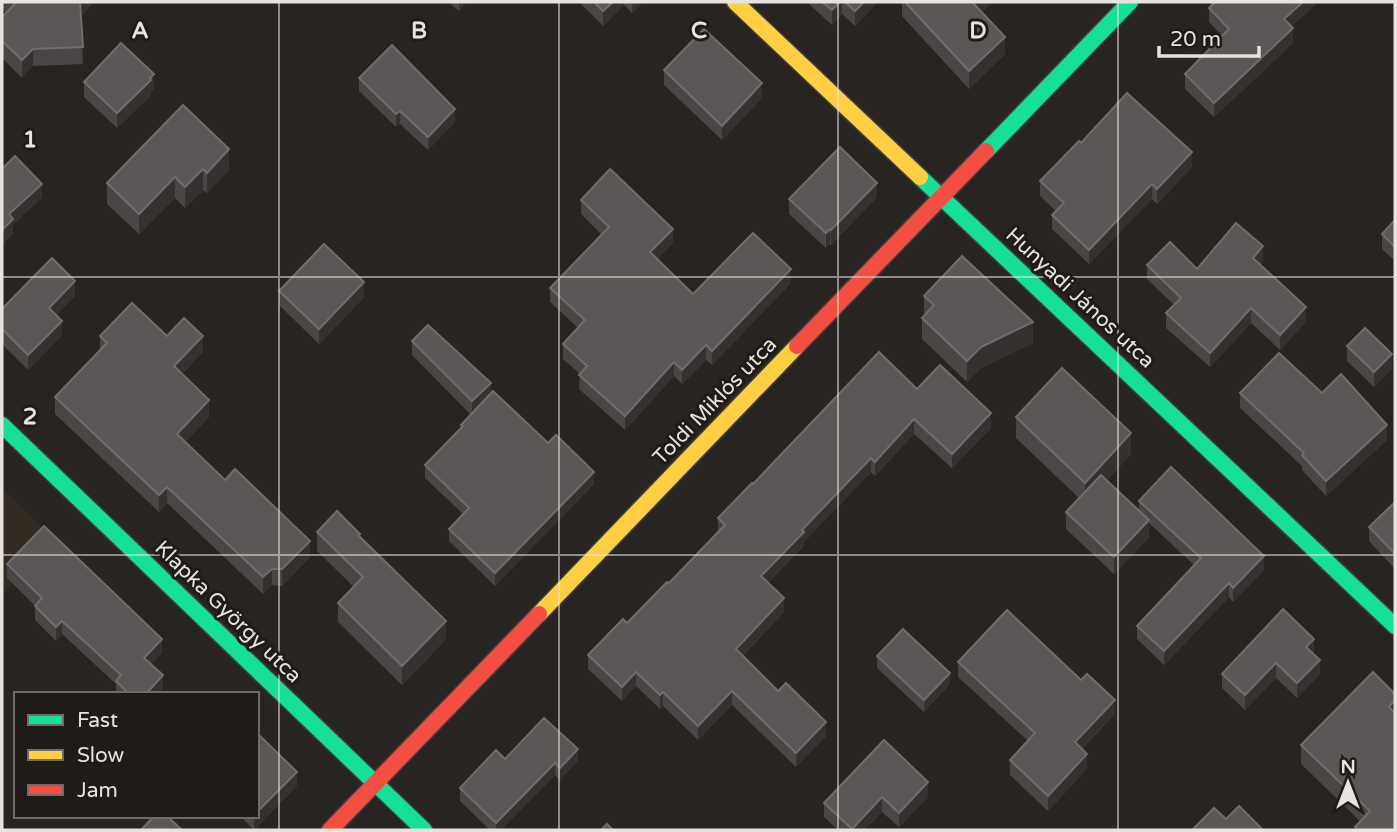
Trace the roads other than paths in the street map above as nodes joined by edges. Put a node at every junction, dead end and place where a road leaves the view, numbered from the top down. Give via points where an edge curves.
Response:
1 (735, 2) edge
2 (1130, 2) edge
3 (942, 197) junction
4 (2, 425) edge
5 (1395, 626) edge
6 (376, 783) junction
7 (330, 830) edge
8 (424, 830) edge

1 - 3 street, Hunyadi János utca
2 - 3 street, Toldi Miklós utca
3 - 5 street, Hunyadi János utca
3 - 6 street, Toldi Miklós utca
4 - 6 street, Klapka György utca
6 - 7 street, Toldi Miklós utca
6 - 8 street, Klapka György utca

